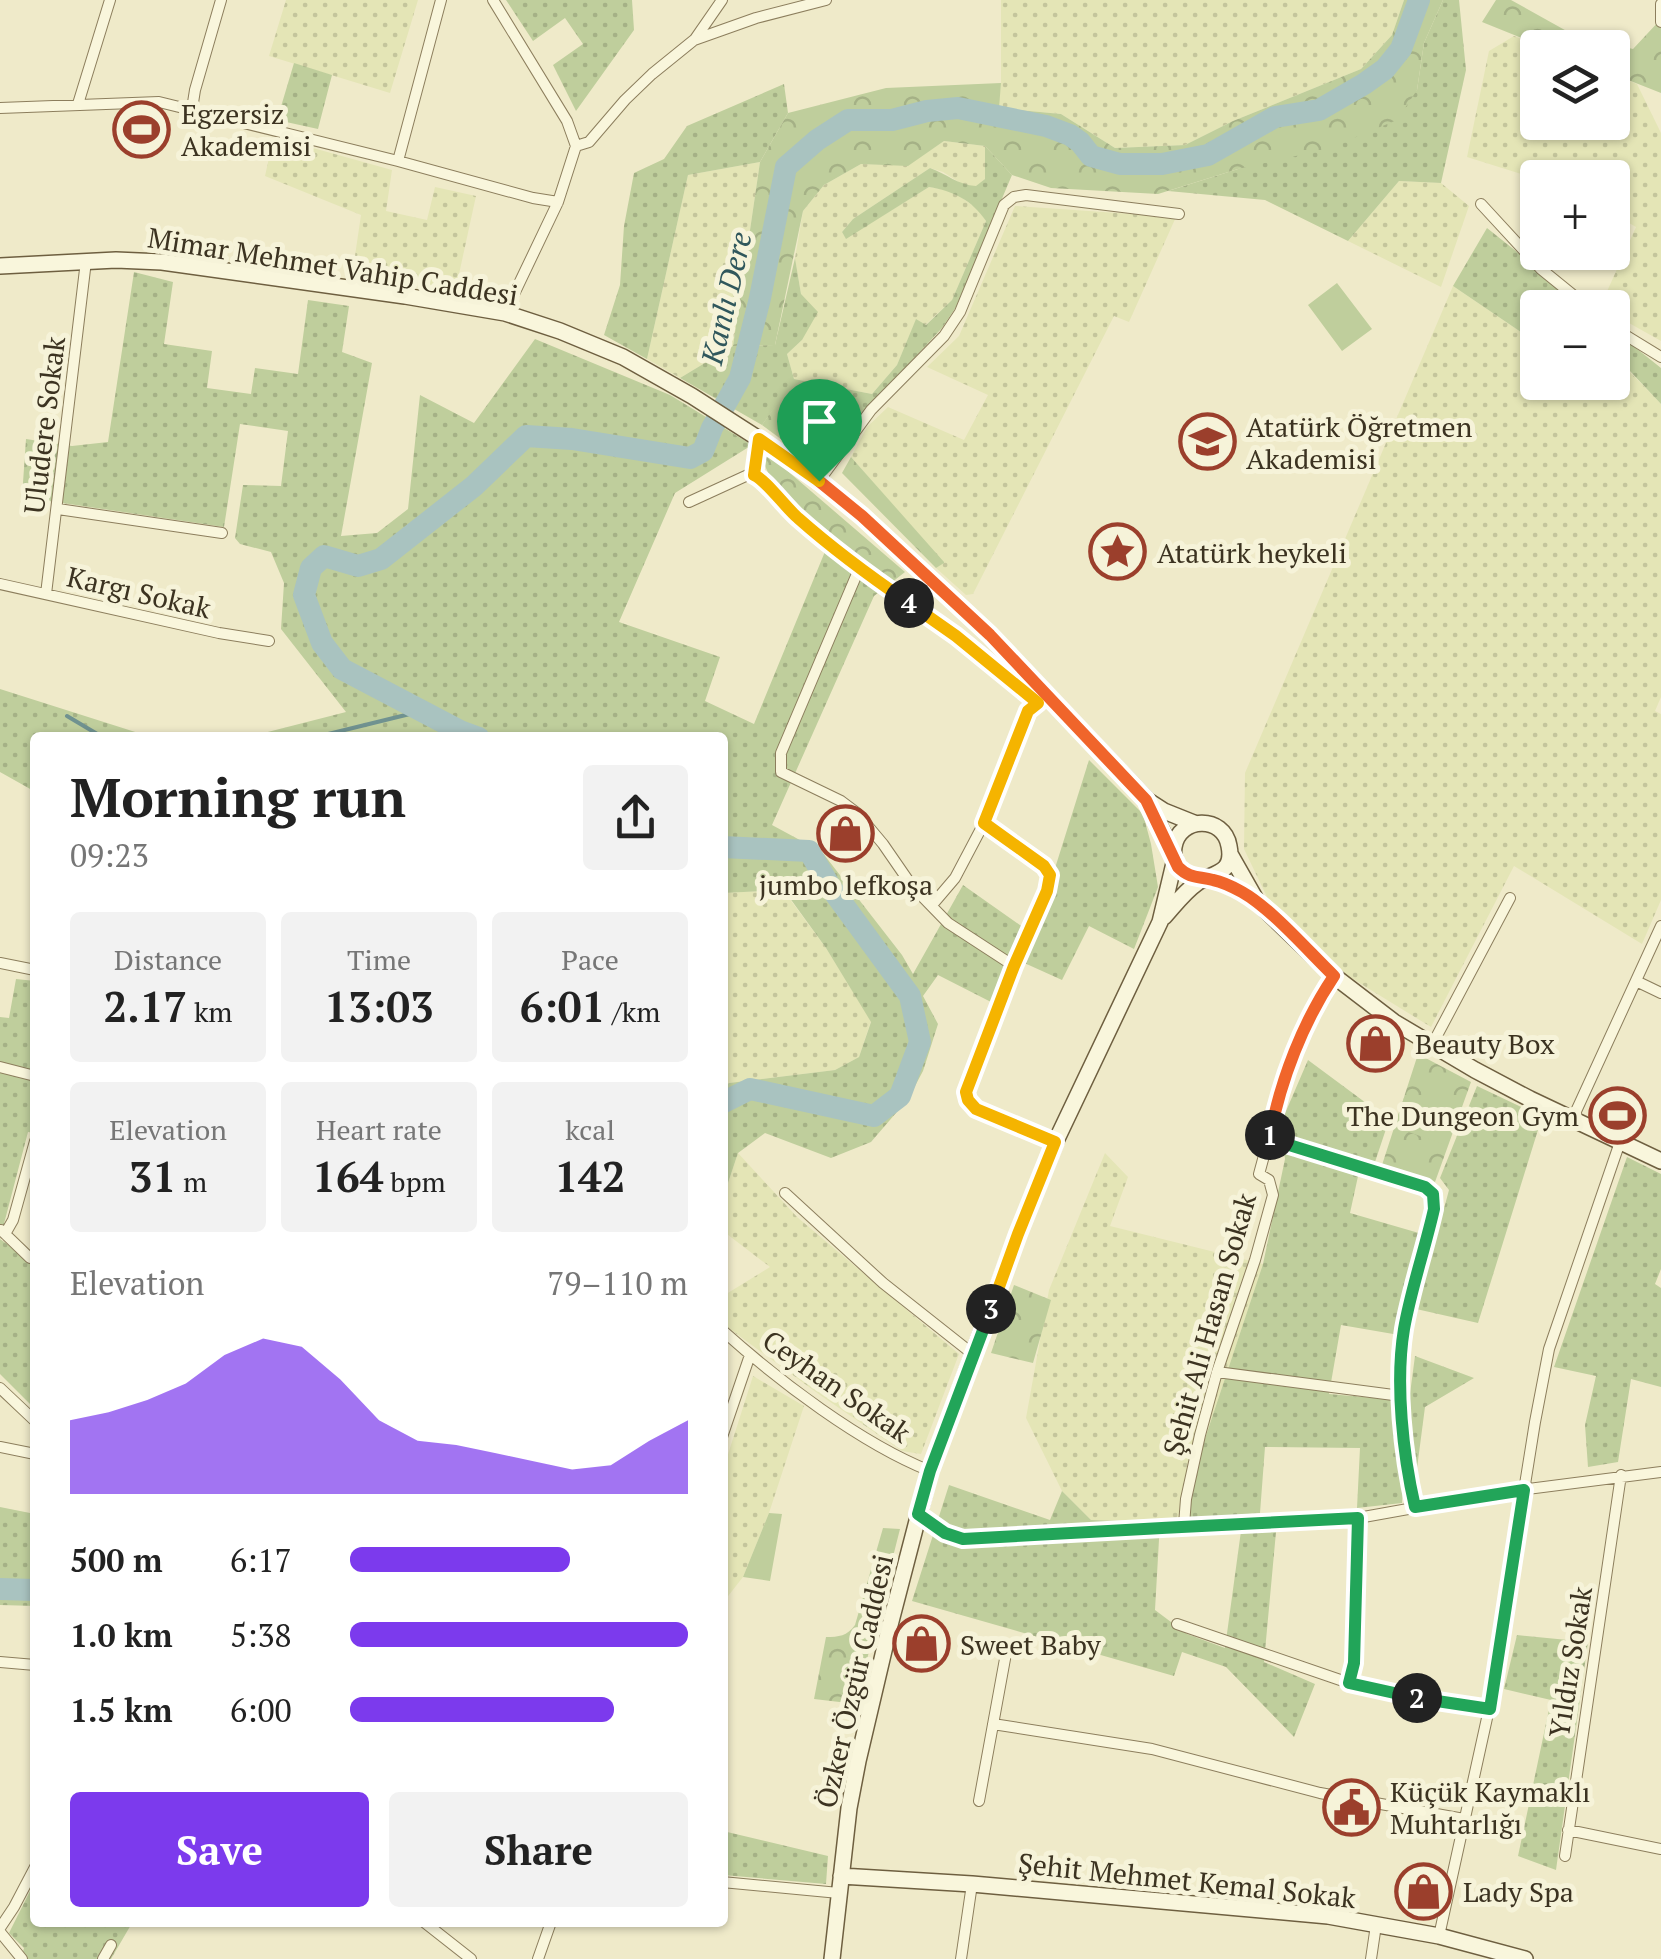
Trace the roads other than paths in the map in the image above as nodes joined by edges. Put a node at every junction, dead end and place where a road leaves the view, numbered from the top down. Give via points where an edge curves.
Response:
1 (110, 0) edge
2 (221, 0) edge
3 (442, 0) edge
4 (493, 0) edge
5 (722, 0) edge
6 (826, 0) edge
7 (1661, 4) edge
8 (1661, 22) edge
9 (694, 40) junction
10 (78, 104) junction
11 (0, 108) edge
12 (192, 109) junction
13 (576, 146) junction
14 (398, 161) junction
15 (558, 202) junction
16 (1481, 204) dead end
17 (1179, 214) dead end
18 (86, 261) junction
19 (0, 266) edge
20 (1568, 290) edge
21 (505, 314) junction
22 (1630, 338) edge
23 (1661, 358) edge
24 (759, 439) junction
25 (754, 475) junction
26 (819, 481) junction
27 (690, 502) dead end
28 (58, 509) junction
29 (222, 533) dead end
30 (860, 569) junction
31 (0, 584) edge
32 (46, 594) junction
33 (270, 641) dead end
34 (1043, 699) junction
35 (1146, 800) junction
36 (984, 823) junction
37 (1194, 823) junction
38 (1230, 854) junction
39 (1174, 856) junction
40 (1205, 879) junction
41 (1510, 898) dead end
42 (1256, 901) junction
43 (932, 905) junction
44 (1160, 922) junction
45 (1661, 926) edge
46 (0, 963) edge
47 (1014, 966) junction
48 (30, 969) edge
49 (1334, 976) junction
50 (1636, 981) junction
51 (1661, 993) edge
52 (1432, 1045) junction
53 (0, 1066) edge
54 (30, 1075) edge
55 (1572, 1120) junction
56 (1270, 1136) junction
57 (1055, 1142) junction
58 (1620, 1142) junction
59 (30, 1160) edge
60 (1661, 1161) edge
61 (784, 1193) dead end
62 (2, 1231) edge
63 (30, 1258) dead end
64 (728, 1335) edge
65 (750, 1355) junction
66 (974, 1355) junction
67 (1217, 1372) junction
68 (0, 1388) edge
69 (1401, 1396) junction
70 (30, 1416) edge
71 (728, 1419) edge
72 (0, 1447) edge
73 (30, 1453) edge
74 (930, 1471) junction
75 (1661, 1472) edge
76 (1622, 1475) junction
77 (1524, 1490) junction
78 (1415, 1507) junction
79 (918, 1514) junction
80 (1358, 1518) junction
81 (1184, 1525) junction
82 (1177, 1624) dead end
83 (1007, 1648) dead end
84 (0, 1662) edge
85 (30, 1665) edge
86 (1349, 1683) junction
87 (1490, 1709) junction
88 (993, 1724) junction
89 (980, 1801) dead end
90 (1464, 1818) junction
91 (1568, 1830) junction
92 (1661, 1849) edge
93 (1565, 1856) dead end
94 (30, 1878) edge
95 (728, 1882) edge
96 (839, 1884) junction
97 (972, 1884) junction
98 (1376, 1925) junction
99 (430, 1927) edge
100 (548, 1927) edge
101 (0, 1930) edge
102 (1438, 1936) junction
103 (111, 1945) dead end
104 (1478, 1953) edge
105 (22, 1959) edge
106 (103, 1959) edge
107 (471, 1959) edge
108 (538, 1959) edge
109 (832, 1959) edge
110 (961, 1959) edge
111 (1371, 1959) edge
112 (1526, 1959) edge

1 - 10 street
2 - 12 street
3 - 14 street
4 - 13 street
5 - 9 street
6 - 9 street
7 - 8 street
9 - 13 street via 625,100 589,142
10 - 11 street
10 - 12 street via 159,102
12 - 14 street
13 - 15 street
14 - 15 street
15 - 21 street
16 - 20 street
17 - 26 street via 1026,195 1004,205 944,336 871,410
18 - 19 main road, Mimar Mehmet Vahip Caddesi
18 - 21 main road, Mimar Mehmet Vahip Caddesi via 162,262
18 - 28 street, Uludere Sokak
21 - 24 main road, Mimar Mehmet Vahip Caddesi via 623,358
22 - 23 street
24 - 25 street
24 - 26 main road, Mimar Mehmet Vahip Caddesi
25 - 27 street
25 - 30 street
26 - 34 main road, Mimar Mehmet Vahip Caddesi via 946,593
28 - 29 street
28 - 32 street, Uludere Sokak
30 - 34 street
30 - 43 street via 781,752 781,772 857,813
31 - 32 street, Kargı Sokak
32 - 33 street, Kargı Sokak
34 - 35 main road, Mimar Mehmet Vahip Caddesi
34 - 36 street via 1028,711
35 - 37 main road, Mimar Mehmet Vahip Caddesi
35 - 39 main road, Mimar Mehmet Vahip Caddesi
36 - 43 street
36 - 47 street via 1050,875
37 - 38 main road via 1221,830
37 - 39 main road via 1178,834
38 - 40 main road via 1224,869
38 - 42 main road
39 - 40 main road via 1184,874
39 - 44 main road, Özker Özgür Caddesi
40 - 42 main road
40 - 44 main road, Özker Özgür Caddesi
41 - 52 street
42 - 49 main road
43 - 47 street
44 - 57 main road, Özker Özgür Caddesi
45 - 50 street
46 - 48 street
47 - 57 street via 966,1097 976,1109
49 - 52 main road
49 - 56 street, Şehit Ali Hasan Sokak via 1303,1030
50 - 51 street
50 - 55 street
52 - 55 main road
53 - 54 street
55 - 58 main road
56 - 67 street, Şehit Ali Hasan Sokak via 1259,1174 1273,1195
56 - 69 street via 1433,1194 1404,1331
57 - 66 main road, Özker Özgür Caddesi
58 - 60 main road
58 - 77 street via 1549,1349
59 - 62 street via 13,1220
61 - 66 street
62 - 63 street
64 - 65 street, Ceyhan Sokak
65 - 71 street
65 - 74 street, Ceyhan Sokak via 896,1457
66 - 74 main road, Özker Özgür Caddesi
67 - 69 street
67 - 81 street, Şehit Ali Hasan Sokak
68 - 70 street
69 - 78 street
72 - 73 street
74 - 79 main road, Özker Özgür Caddesi
75 - 76 street
76 - 77 street
76 - 91 street, Yıldız Sokak
77 - 78 street
77 - 87 street
78 - 80 street
79 - 81 street via 963,1539
79 - 96 main road, Özker Özgür Caddesi via 858,1761
80 - 81 street
80 - 86 street
82 - 86 street
83 - 88 street
84 - 85 street
86 - 87 street
87 - 90 street
88 - 89 street
88 - 90 street via 1152,1748 1320,1793
90 - 102 street
91 - 92 street
91 - 93 street, Yıldız Sokak
94 - 101 street
95 - 96 street
96 - 97 main road, Şehit Mehmet Kemal Sokak
96 - 109 main road, Özker Özgür Caddesi
97 - 98 main road, Şehit Mehmet Kemal Sokak
97 - 110 street
98 - 102 main road, Şehit Mehmet Kemal Sokak
98 - 111 street
99 - 107 street
100 - 108 street
101 - 105 street
102 - 104 main road, Şehit Mehmet Kemal Sokak
103 - 106 street
104 - 112 main road, Şehit Mehmet Kemal Sokak

